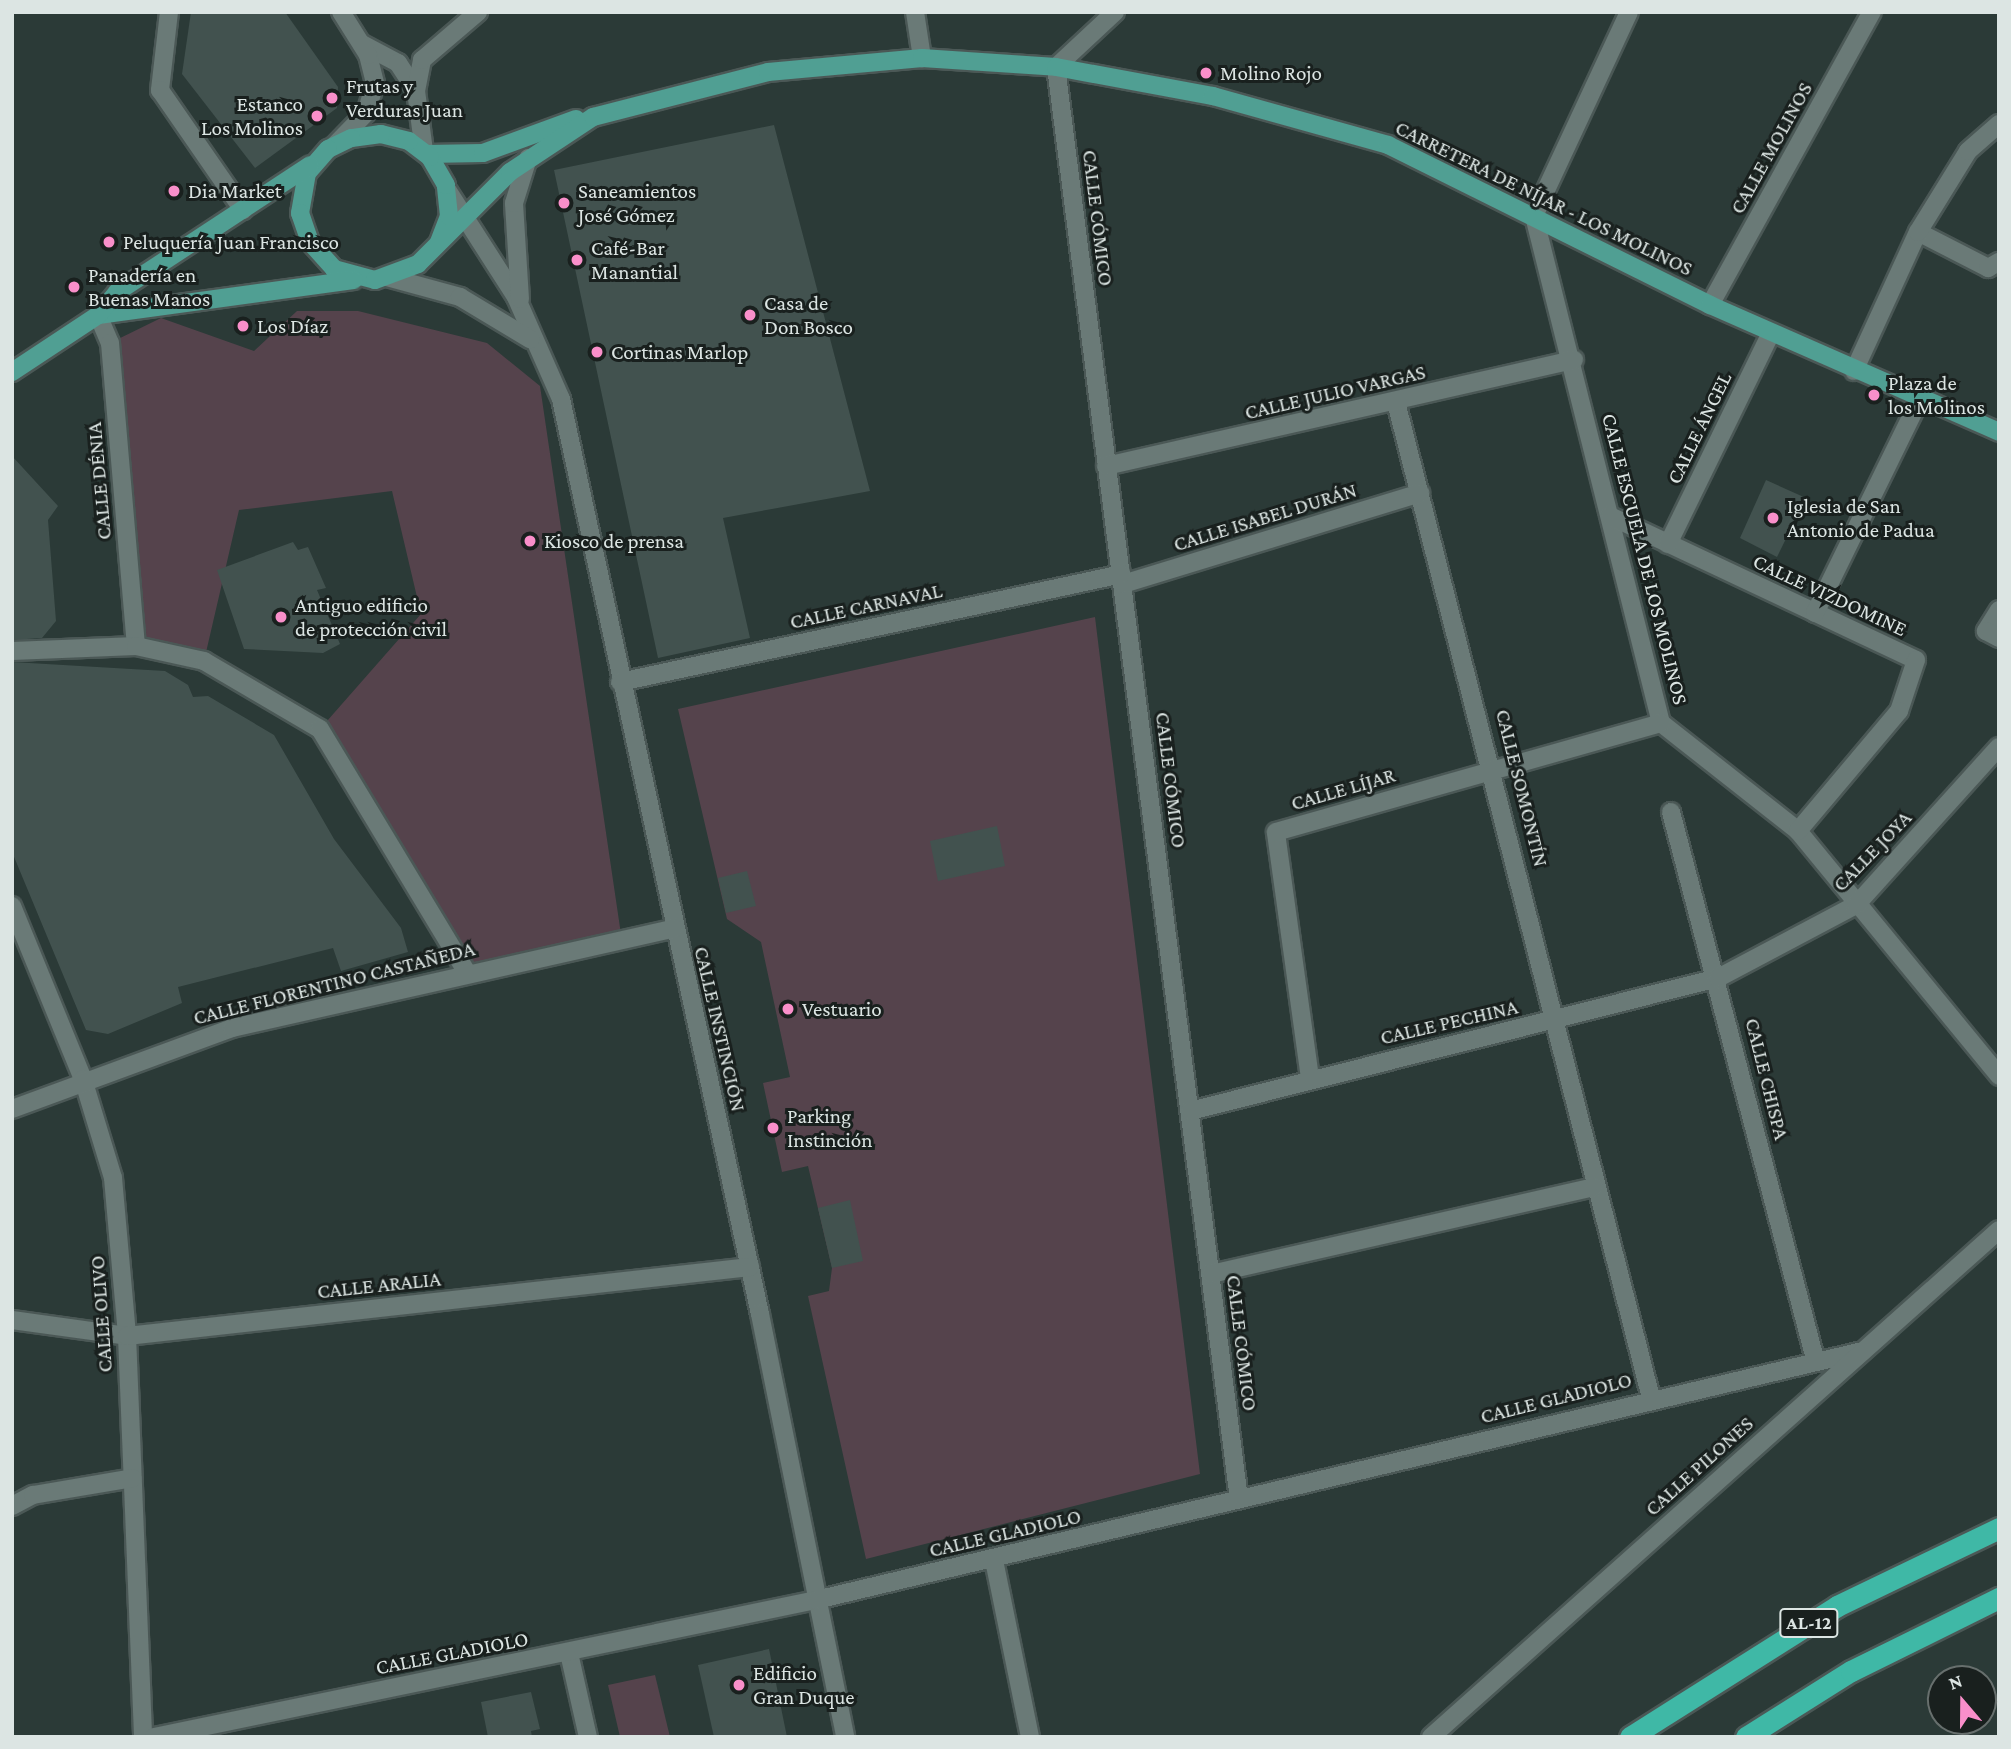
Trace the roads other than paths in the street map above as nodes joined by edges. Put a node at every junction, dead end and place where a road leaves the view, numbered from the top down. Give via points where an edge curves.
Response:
1 (169, 12) edge
2 (341, 12) edge
3 (478, 12) edge
4 (915, 12) edge
5 (1115, 12) edge
6 (1629, 12) edge
7 (1872, 12) edge
8 (362, 44) junction
9 (922, 58) junction
10 (1056, 67) junction
11 (416, 91) junction
12 (593, 117) junction
13 (1999, 124) edge
14 (335, 145) junction
15 (426, 152) junction
16 (528, 158) junction
17 (313, 163) junction
18 (447, 191) junction
19 (243, 210) junction
20 (464, 216) junction
21 (1534, 216) junction
22 (1918, 232) junction
23 (439, 242) junction
24 (1999, 262) edge
25 (387, 277) junction
26 (364, 279) junction
27 (1710, 305) junction
28 (521, 309) junction
29 (98, 315) junction
30 (1771, 333) junction
31 (530, 339) junction
32 (1574, 360) junction
33 (1854, 371) junction
34 (12, 372) edge
35 (1920, 399) junction
36 (1396, 402) junction
37 (1999, 432) edge
38 (1106, 466) junction
39 (1420, 494) junction
40 (1610, 516) junction
41 (1668, 544) junction
42 (1123, 579) junction
43 (1999, 610) edge
44 (1815, 613) junction
45 (1999, 638) edge
46 (136, 646) junction
47 (12, 651) edge
48 (620, 682) junction
49 (1661, 723) junction
50 (1999, 747) edge
51 (1495, 769) junction
52 (1671, 812) dead end
53 (1798, 831) junction
54 (1856, 905) junction
55 (12, 906) edge
56 (674, 928) junction
57 (467, 973) junction
58 (1718, 978) junction
59 (1555, 1020) junction
60 (1999, 1076) edge
61 (1310, 1078) junction
62 (83, 1079) junction
63 (12, 1109) edge
64 (1190, 1111) junction
65 (1594, 1187) junction
66 (1999, 1230) edge
67 (750, 1268) junction
68 (1211, 1273) junction
69 (12, 1320) edge
70 (127, 1336) junction
71 (1863, 1351) junction
72 (1815, 1359) junction
73 (1651, 1398) junction
74 (132, 1478) junction
75 (1239, 1499) junction
76 (12, 1506) edge
77 (1999, 1528) edge
78 (994, 1560) junction
79 (1999, 1598) edge
80 (816, 1600) junction
81 (569, 1653) junction
82 (143, 1737) edge
83 (154, 1737) edge
84 (588, 1737) edge
85 (845, 1737) edge
86 (1030, 1737) edge
87 (1431, 1737) edge
88 (1630, 1737) edge
89 (1746, 1737) edge

1 - 19 street via 160,90
2 - 8 street
3 - 11 street via 422,60
4 - 9 street
5 - 10 street
6 - 21 street
7 - 27 street, CALLE MOLINOS
8 - 11 street via 398,63
8 - 14 street via 375,74 372,102
9 - 10 main road, CARRETERA DE NÍJAR - LOS MOLINOS
9 - 12 main road, CARRETERA DE NÍJAR - LOS MOLINOS via 768,72
10 - 21 main road, CARRETERA DE NÍJAR - LOS MOLINOS via 1213,96 1365,137
10 - 38 street, CALLE CÓMICO
11 - 15 street
12 - 15 main road, CARRETERA DE NÍJAR - LOS MOLINOS via 484,153
12 - 16 main road, CARRETERA DE NÍJAR - LOS MOLINOS
13 - 22 street via 1968,151
14 - 15 main road, CARRETERA DE NÍJAR - LOS MOLINOS via 381,134
14 - 17 main road, CARRETERA DE NÍJAR - LOS MOLINOS
15 - 18 main road
16 - 20 main road, CARRETERA DE NÍJAR - LOS MOLINOS
16 - 28 street, CALLE INSTINCIÓN via 514,204
17 - 19 main road
17 - 26 main road, CARRETERA DE NÍJAR - LOS MOLINOS via 300,192 305,231 334,269
18 - 20 street, CALLE INSTINCIÓN
18 - 23 main road via 449,216
19 - 29 main road via 117,292
20 - 23 main road, CARRETERA DE NÍJAR - LOS MOLINOS
20 - 28 street, CALLE INSTINCIÓN
21 - 27 main road, CARRETERA DE NÍJAR - LOS MOLINOS
21 - 32 street, CALLE ESCUELA DE LOS MOLINOS
22 - 24 street via 1988,268
22 - 33 street
23 - 25 main road, CARRETERA DE NÍJAR - LOS MOLINOS via 418,264
25 - 26 main road, CARRETERA DE NÍJAR - LOS MOLINOS
25 - 31 street via 460,297
26 - 29 main road via 237,291
27 - 30 main road, CARRETERA DE NÍJAR - LOS MOLINOS
28 - 31 street, CALLE INSTINCIÓN
29 - 34 main road
29 - 46 street, CALLE DÉNIA via 110,343
30 - 33 main road, CARRETERA DE NÍJAR - LOS MOLINOS
30 - 41 street, CALLE ÁNGEL
31 - 48 street, CALLE INSTINCIÓN via 561,399
32 - 36 street, CALLE JULIO VARGAS
32 - 40 street, CALLE ESCUELA DE LOS MOLINOS
33 - 35 main road, CARRETERA DE NÍJAR - LOS MOLINOS
35 - 37 main road, CARRETERA DE NÍJAR - LOS MOLINOS
35 - 44 street
36 - 38 street, CALLE JULIO VARGAS
36 - 39 street, CALLE SOMONTÍN
38 - 42 street, CALLE CÓMICO
39 - 42 street, CALLE ISABEL DURÁN
39 - 51 street, CALLE SOMONTÍN
40 - 41 street, CALLE VIZDOMINE
40 - 49 street, CALLE ESCUELA DE LOS MOLINOS
41 - 44 street, CALLE VIZDOMINE
42 - 48 street, CALLE CARNAVAL
42 - 64 street, CALLE CÓMICO
43 - 45 street via 1986,631
44 - 53 street, CALLE VIZDOMINE via 1916,660 1899,711
46 - 47 street
46 - 57 street via 204,661 320,729
48 - 56 street, CALLE INSTINCIÓN
49 - 51 street, CALLE LÍJAR
49 - 53 street, CALLE ESCUELA DE LOS MOLINOS
50 - 54 street, CALLE JOYA
51 - 59 street, CALLE SOMONTÍN
51 - 61 street, CALLE LÍJAR via 1276,832
52 - 58 street, CALLE CHISPA
53 - 54 street, CALLE ESCUELA DE LOS MOLINOS
54 - 58 street, CALLE JOYA
54 - 60 street, CALLE ESCUELA DE LOS MOLINOS
55 - 62 street, CALLE OLIVO
56 - 57 street, CALLE FLORENTINO CASTAÑEDA
56 - 67 street, CALLE INSTINCIÓN
57 - 62 street, CALLE FLORENTINO CASTAÑEDA via 232,1028
58 - 59 street, CALLE PECHINA
58 - 72 street, CALLE CHISPA
59 - 61 street, CALLE PECHINA
59 - 65 street, CALLE SOMONTÍN
61 - 64 street, CALLE PECHINA
62 - 63 street, CALLE FLORENTINO CASTAÑEDA
62 - 70 street, CALLE OLIVO via 113,1178
64 - 68 street, CALLE CÓMICO
65 - 68 street
65 - 73 street, CALLE SOMONTÍN
66 - 71 street, CALLE PILONES
67 - 70 street, CALLE ARALIA
67 - 80 street, CALLE INSTINCIÓN
68 - 75 street, CALLE CÓMICO
69 - 70 street, CALLE ARALIA
70 - 74 street, CALLE OLIVO
71 - 72 street, CALLE GLADIOLO
71 - 87 street, CALLE PILONES
72 - 73 street, CALLE GLADIOLO
73 - 75 street, CALLE GLADIOLO
74 - 76 street via 33,1495
74 - 82 street, CALLE OLIVO
75 - 78 street, CALLE GLADIOLO
77 - 88 highway, AL-12 via 1837,1606
78 - 80 street, CALLE GLADIOLO
78 - 86 street
79 - 89 highway via 1851,1671
80 - 81 street, CALLE GLADIOLO
80 - 85 street, CALLE INSTINCIÓN
81 - 83 street, CALLE GLADIOLO
81 - 84 street

